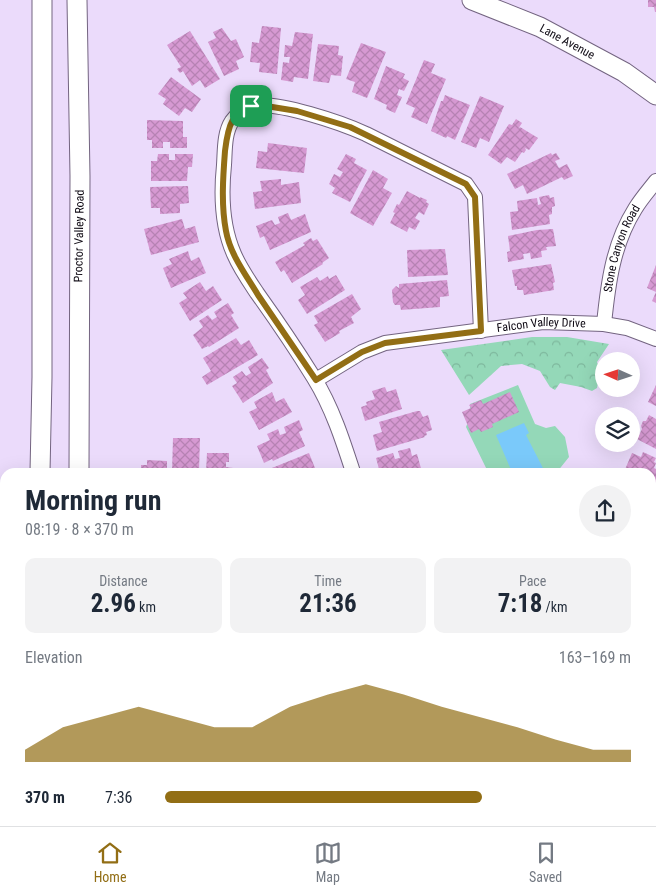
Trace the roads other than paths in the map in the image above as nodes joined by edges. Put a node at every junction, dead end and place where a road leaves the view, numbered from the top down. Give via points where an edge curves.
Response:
1 (42, 0) edge
2 (77, 0) edge
3 (472, 0) edge
4 (656, 96) edge
5 (656, 181) edge
6 (604, 324) junction
7 (481, 331) junction
8 (656, 338) edge
9 (316, 380) junction
10 (40, 468) edge
11 (79, 468) edge
12 (352, 468) edge

1 - 10 main road
2 - 11 main road, Proctor Valley Road
3 - 4 main road, Lane Avenue via 540,27 624,72
5 - 6 street, Stone Canyon Road via 635,209 620,238 611,267
6 - 7 street, Falcon Valley Drive via 543,322
6 - 8 street, Falcon Valley Drive
7 - 9 street, Falcon Valley Drive via 385,343 362,352
7 - 9 street via 475,197 466,184 350,127 297,111 251,106 232,120 227,132 222,179 226,232 246,277
9 - 12 street via 338,425

